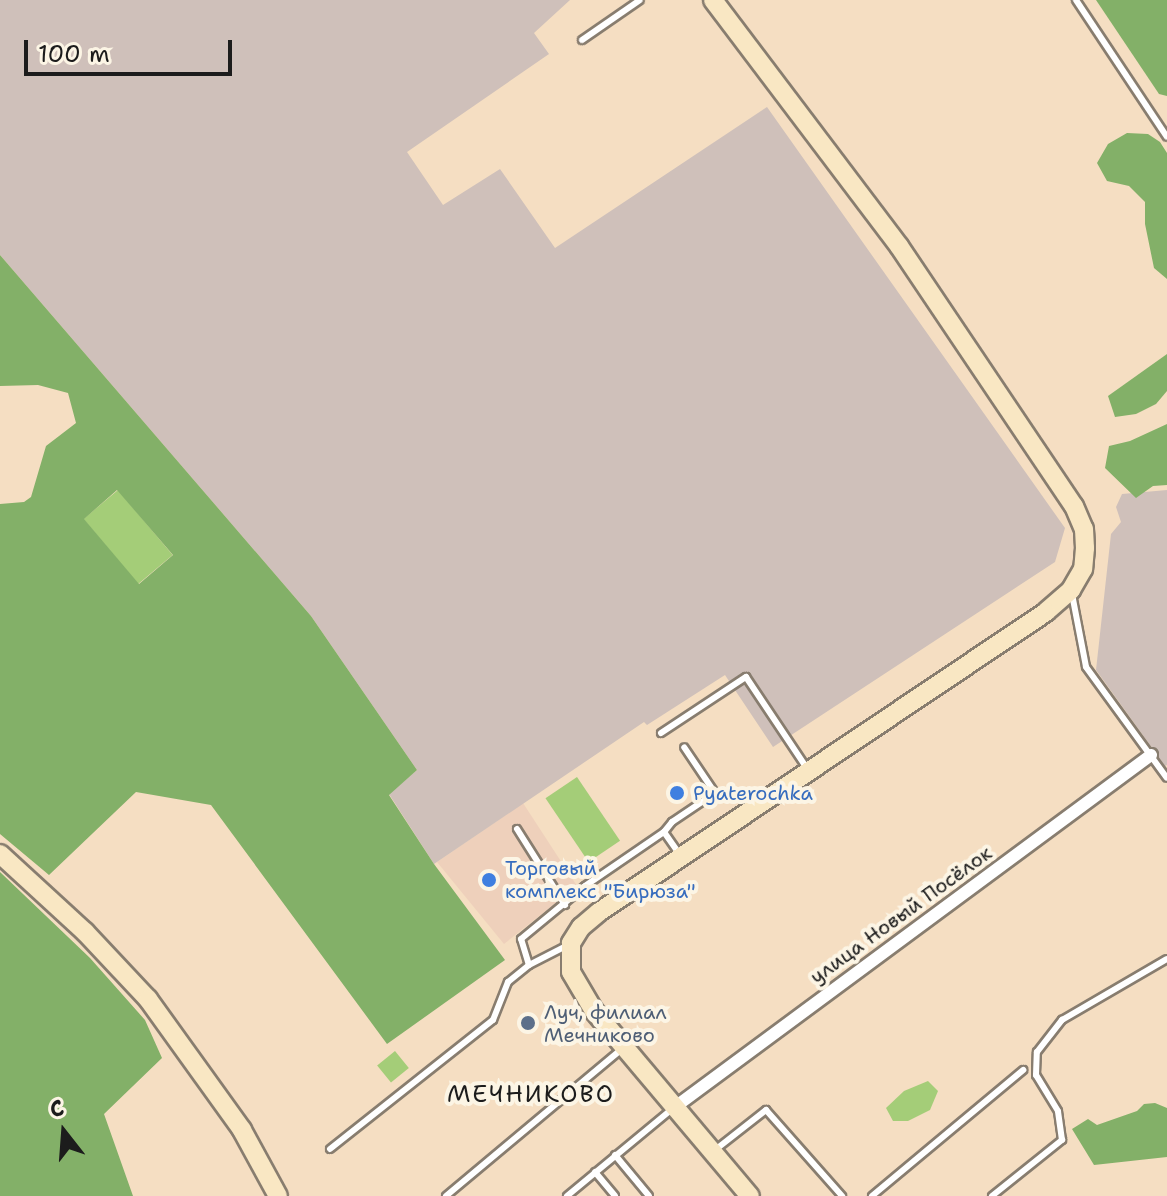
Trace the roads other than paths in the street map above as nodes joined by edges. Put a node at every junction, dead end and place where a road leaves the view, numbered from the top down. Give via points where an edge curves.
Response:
1 (640, 0) edge
2 (713, 0) edge
3 (1076, 0) edge
4 (582, 40) dead end
5 (1167, 137) edge
6 (1071, 590) junction
7 (661, 733) dead end
8 (684, 747) dead end
9 (1151, 755) junction
10 (808, 770) junction
11 (1167, 778) edge
12 (517, 829) dead end
13 (664, 832) junction
14 (0, 854) edge
15 (681, 856) junction
16 (565, 905) junction
17 (571, 943) junction
18 (1167, 959) edge
19 (529, 965) junction
20 (624, 1047) junction
21 (1023, 1070) dead end
22 (675, 1107) junction
23 (330, 1149) dead end
24 (713, 1151) junction
25 (615, 1155) junction
26 (595, 1172) junction
27 (274, 1189) edge
28 (446, 1196) edge
29 (567, 1196) edge
30 (615, 1196) edge
31 (649, 1196) edge
32 (750, 1196) edge
33 (842, 1196) edge
34 (872, 1196) edge
35 (992, 1196) edge

1 - 4 lane
2 - 6 main road via 899,246 1074,506 1085,548 1083,569
3 - 5 lane
6 - 9 lane via 1086,667
6 - 10 main road via 1046,612
7 - 10 lane via 746,677
8 - 13 lane via 715,793
9 - 11 lane
9 - 22 street, улица Новый Посёлок
10 - 15 main road
12 - 16 lane
13 - 15 lane
13 - 16 lane
14 - 27 main road via 148,999 242,1130
15 - 17 main road via 599,912
16 - 19 lane via 521,939
17 - 19 lane
17 - 20 main road via 571,972 579,989
18 - 35 lane via 1062,1020 1037,1052 1036,1075 1058,1111 1062,1140
19 - 23 lane via 508,982 493,1020
20 - 22 main road
20 - 28 lane
21 - 34 lane
22 - 24 main road
22 - 25 lane
24 - 32 main road
24 - 33 lane via 766,1110
25 - 26 lane
25 - 31 lane
26 - 29 lane
26 - 30 lane

